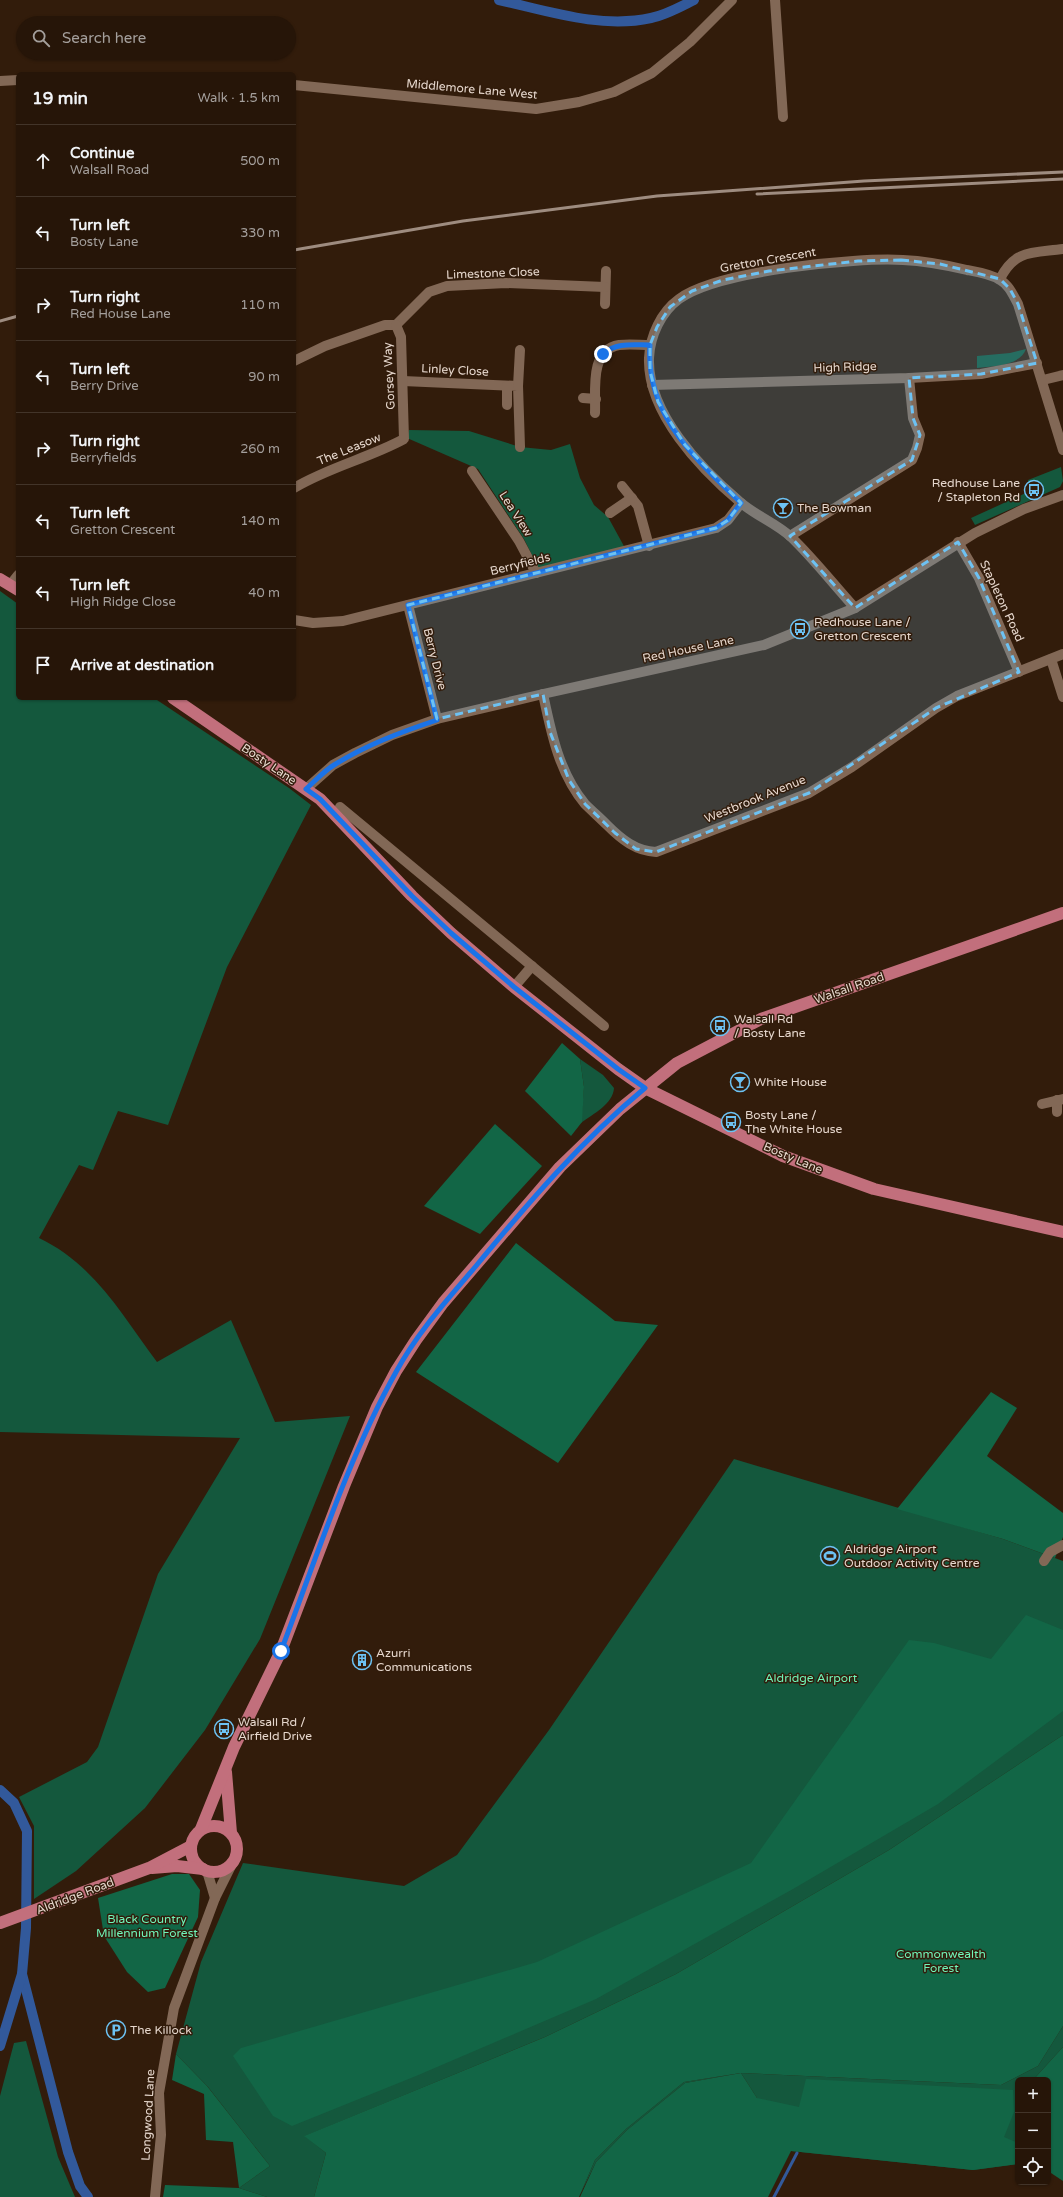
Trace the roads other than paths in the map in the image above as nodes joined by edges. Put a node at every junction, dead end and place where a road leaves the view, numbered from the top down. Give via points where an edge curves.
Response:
1 (732, 0) edge
2 (775, 0) edge
3 (16, 80) edge
4 (0, 81) edge
5 (296, 85) edge
6 (783, 117) dead end
7 (1063, 249) edge
8 (606, 271) dead end
9 (1000, 280) junction
10 (605, 287) junction
11 (606, 304) dead end
12 (396, 325) junction
13 (650, 345) junction
14 (520, 350) dead end
15 (296, 360) edge
16 (1037, 363) junction
17 (1063, 375) edge
18 (909, 378) junction
19 (1043, 380) junction
20 (403, 381) junction
21 (652, 385) junction
22 (507, 386) junction
23 (518, 386) junction
24 (583, 398) dead end
25 (596, 399) junction
26 (507, 405) dead end
27 (596, 413) dead end
28 (405, 427) joint
29 (520, 447) dead end
30 (1063, 450) edge
31 (472, 471) dead end
32 (622, 486) dead end
33 (296, 487) edge
34 (1063, 495) edge
35 (632, 498) junction
36 (741, 503) junction
37 (610, 513) dead end
38 (790, 536) junction
39 (958, 542) junction
40 (649, 546) junction
41 (536, 573) junction
42 (408, 605) junction
43 (855, 608) junction
44 (296, 620) edge
45 (1063, 654) edge
46 (1051, 659) junction
47 (1019, 672) junction
48 (543, 694) junction
49 (1063, 697) edge
50 (176, 700) edge
51 (437, 720) junction
52 (306, 789) junction
53 (340, 807) dead end
54 (1063, 913) edge
55 (532, 966) junction
56 (514, 987) junction
57 (604, 1026) dead end
58 (645, 1088) junction
59 (1060, 1099) edge
60 (1042, 1104) dead end
61 (1057, 1112) dead end
62 (1063, 1232) edge
63 (1063, 1545) edge
64 (1044, 1561) dead end
65 (226, 1771) junction
66 (201, 1829) junction
67 (231, 1833) junction
68 (190, 1846) junction
69 (232, 1864) junction
70 (149, 1868) junction
71 (205, 1870) junction
72 (215, 1898) junction
73 (0, 1923) edge
74 (155, 2197) edge

1 - 5 street, Middlemore Lane West via 690,42 652,73 614,92 579,102 536,109
2 - 6 street
3 - 4 street
7 - 9 street via 1026,253 1015,258 1006,267
8 - 10 street
9 - 13 street, Gretton Crescent via 980,272 901,260 827,263 769,271 723,280 692,291 679,299 663,316
9 - 16 street via 1010,289 1018,304
10 - 11 street
10 - 12 street, Limestone Close via 506,283 447,286 429,292
12 - 15 street via 385,325 326,346
12 - 20 street, Gorsey Way via 401,337
13 - 21 street, Gretton Crescent
13 - 25 street via 618,345 609,348 603,354 597,371
14 - 23 street
16 - 18 street, High Ridge via 981,374
16 - 19 street
17 - 19 street
18 - 21 street, High Ridge
18 - 38 street via 913,418 920,435 912,460
19 - 30 street
20 - 22 street, Linley Close
20 - 28 street, Gorsey Way
21 - 36 street, Gretton Crescent via 658,402 694,457
22 - 23 street, Linley Close
22 - 26 street
23 - 29 street
24 - 25 street
25 - 27 street
28 - 33 street, The Leasow via 404,439 313,477
31 - 41 street, Lea View via 519,541
32 - 35 street
34 - 39 street, Red House Lane via 1024,509
35 - 37 street
35 - 40 street via 642,516
36 - 38 street, Gretton Crescent
36 - 40 street, Berryfields via 728,520 716,528
38 - 43 street, Gretton Crescent
39 - 43 street, Red House Lane
39 - 47 street, Stapleton Road via 979,578
40 - 41 street, Berryfields
41 - 42 street, Berryfields
42 - 44 street, Berryfields via 343,621 313,623
42 - 51 street, Berry Drive
43 - 48 street, Red House Lane via 764,645
45 - 46 street, Westbrook Avenue
46 - 47 street, Westbrook Avenue
46 - 49 street
47 - 48 street, Westbrook Avenue via 958,696 936,708 852,767 809,793 656,852 636,849 585,804 569,780 560,759 550,732
48 - 51 street, Red House Lane
50 - 52 main road, Bosty Lane
51 - 52 street, Red House Lane via 392,735 355,753 333,765
52 - 56 main road, Bosty Lane via 320,799 446,928
53 - 55 street
54 - 58 main road, Walsall Road via 761,1019 686,1057
55 - 56 street
55 - 57 street via 584,1016
56 - 58 main road, Bosty Lane
58 - 62 main road, Bosty Lane via 783,1156 874,1189
58 - 65 main road, Walsall Road via 592,1134 560,1167 444,1303 396,1371 377,1407 344,1486 281,1651 234,1747
59 - 60 street
59 - 61 street
63 - 64 street via 1050,1552
65 - 66 main road, Walsall Road
65 - 67 main road, Walsall Road
66 - 67 main road via 219,1826
66 - 68 main road via 194,1836
67 - 69 main road via 237,1848
68 - 70 main road, Aldridge Road
68 - 71 main road via 194,1860
69 - 71 main road via 222,1871
69 - 72 street, Longwood Lane
70 - 71 main road, Aldridge Road via 177,1866
70 - 73 main road, Aldridge Road
71 - 72 street
72 - 74 street, Longwood Lane via 174,2008 160,2093 161,2135

